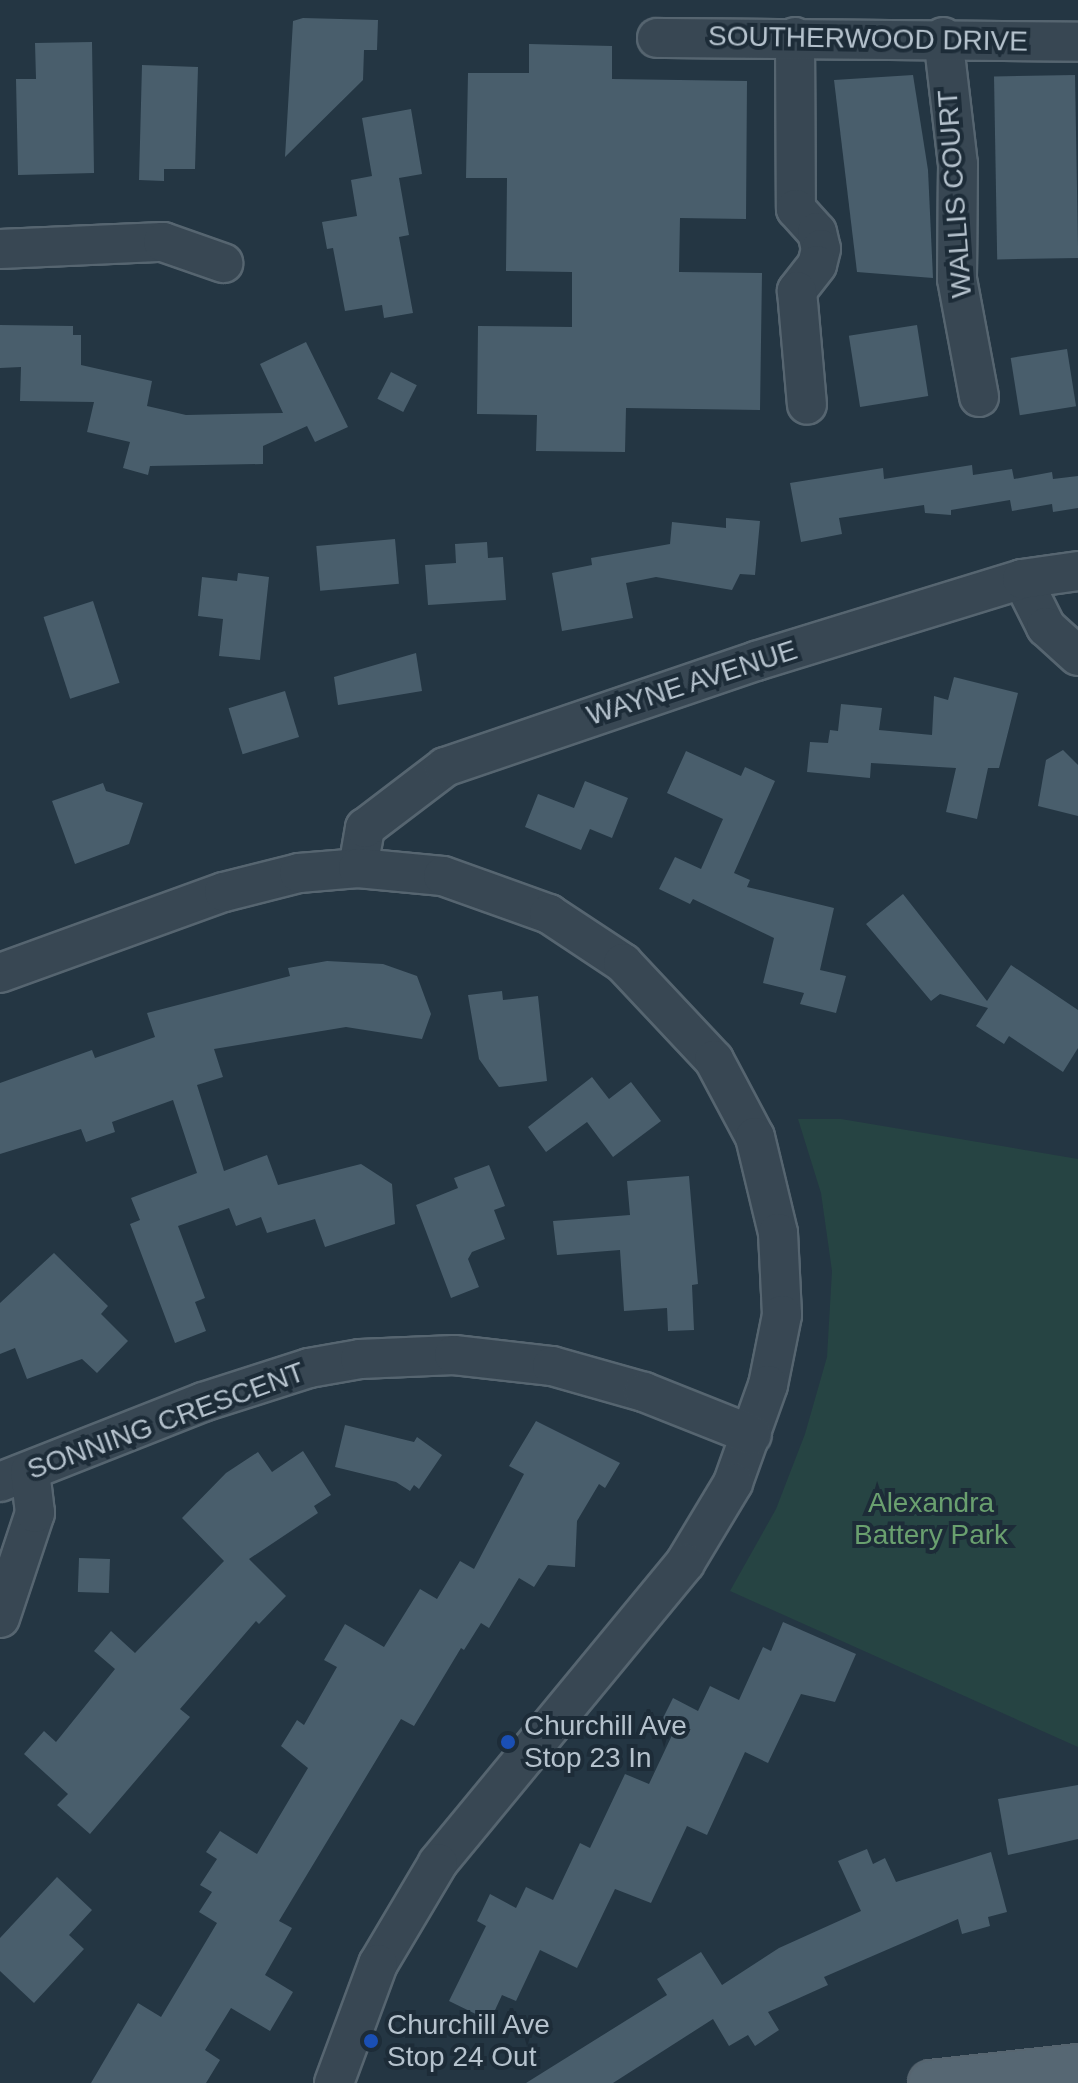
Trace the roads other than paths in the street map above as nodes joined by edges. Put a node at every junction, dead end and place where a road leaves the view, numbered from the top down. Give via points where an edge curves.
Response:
1 (795, 37) junction
2 (943, 37) junction
3 (657, 38) dead end
4 (1078, 42) edge
5 (0, 249) edge
6 (223, 263) dead end
7 (979, 397) dead end
8 (807, 405) dead end
9 (1078, 571) edge
10 (1022, 579) junction
11 (1078, 656) edge
12 (358, 868) junction
13 (0, 973) edge
14 (752, 1435) junction
15 (15, 1476) edge
16 (0, 1618) edge
17 (1078, 2067) edge
18 (334, 2083) edge
19 (931, 2083) edge

1 - 2 street, SOUTHERWOOD DRIVE
1 - 3 street, SOUTHERWOOD DRIVE
1 - 8 street via 796,209 817,232 821,249 817,265 797,291
2 - 4 street, SOUTHERWOOD DRIVE
2 - 7 street, WALLIS COURT via 958,164 957,279
5 - 6 street via 163,242
9 - 10 street, WAYNE AVENUE
10 - 11 street via 1046,627
10 - 12 street, WAYNE AVENUE via 756,661 445,767 365,828
12 - 13 street via 299,873 224,892
12 - 14 street via 443,876 549,914 584,934 644,982 714,1060 755,1137 770,1187 783,1274 777,1352
14 - 15 street, SONNING CRESCENT via 644,1392 552,1366 454,1355 360,1359 309,1368 203,1402
14 - 18 street via 733,1483 685,1563 414,1899 357,2011
15 - 16 street via 35,1513
17 - 19 main road

